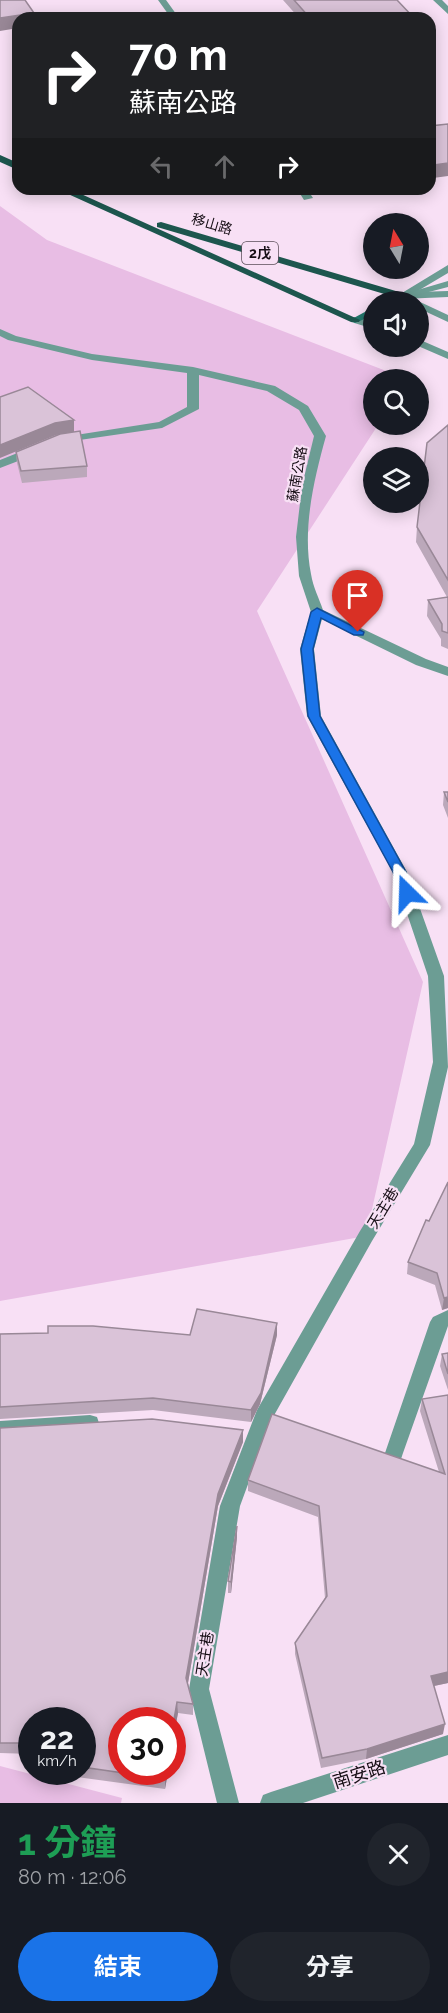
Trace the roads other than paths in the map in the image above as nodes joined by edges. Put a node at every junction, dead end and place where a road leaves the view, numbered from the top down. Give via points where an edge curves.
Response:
1 (442, 2) edge
2 (448, 12) edge
3 (77, 195) edge
4 (118, 212) junction
5 (448, 268) edge
6 (448, 284) edge
7 (385, 291) edge
8 (410, 291) edge
9 (421, 291) edge
10 (448, 294) edge
11 (429, 295) edge
12 (429, 310) edge
13 (363, 316) edge
14 (448, 319) edge
15 (356, 320) junction
16 (363, 322) edge
17 (0, 332) edge
18 (429, 347) edge
19 (448, 356) edge
20 (193, 370) junction
21 (0, 464) edge
22 (317, 612) junction
23 (448, 672) edge
24 (448, 1318) edge
25 (110, 1422) edge
26 (0, 1429) edge
27 (234, 1430) edge
28 (257, 1433) junction
29 (394, 1453) dead end
30 (448, 1745) edge
31 (228, 1803) edge
32 (271, 1803) edge

1 - 2 street
3 - 4 main road, 移山路 / 2戊
4 - 7 main road, 移山路 / 2戊
4 - 15 main road, 移山路 / 2戊
5 - 8 street
6 - 9 street
10 - 11 street
12 - 14 street
13 - 15 street
15 - 16 street, 2戊
17 - 20 street, 蘇南公路 via 92,357
18 - 19 street
20 - 21 street via 193,409 162,425 57,441
20 - 22 street, 蘇南公路 via 271,388 304,408 320,436 311,467 304,532 304,573
22 - 23 street
22 - 28 street, 天主巷 via 307,649 314,716 400,872 436,976 441,1062 422,1144 360,1246
24 - 29 street via 439,1322
25 - 26 street
27 - 28 street
28 - 31 street, 天主巷 via 230,1506 199,1689
30 - 32 street, 南安路

